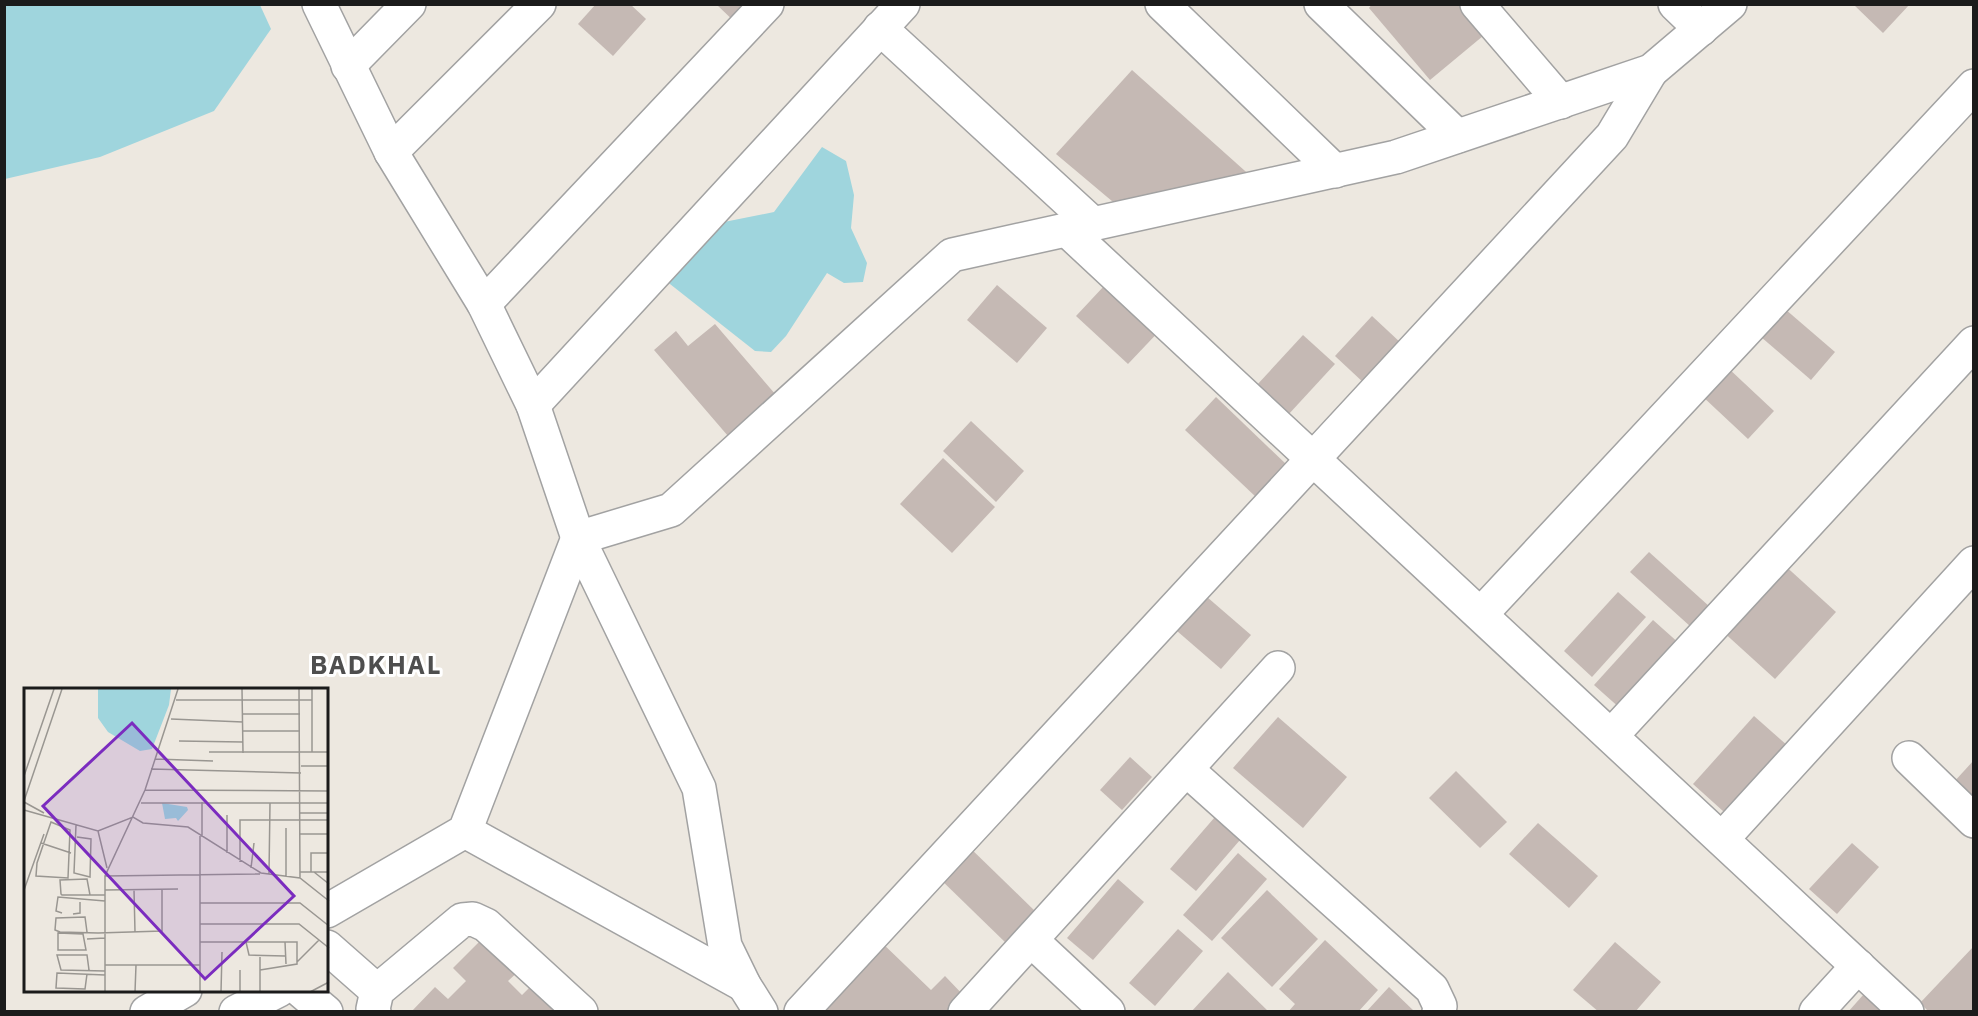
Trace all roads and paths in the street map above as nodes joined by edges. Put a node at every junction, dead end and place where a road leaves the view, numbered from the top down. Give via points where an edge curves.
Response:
1 (319, 4) edge
2 (410, 4) edge
3 (539, 4) edge
4 (767, 4) edge
5 (903, 4) edge
6 (1162, 4) edge
7 (1321, 4) edge
8 (1478, 4) edge
9 (1675, 4) edge
10 (1730, 4) edge
11 (880, 28) junction
12 (1701, 29) junction
13 (348, 66) junction
14 (1651, 71) junction
15 (1974, 86) edge
16 (1561, 102) junction
17 (1457, 136) junction
18 (391, 152) junction
19 (1335, 171) junction
20 (1080, 227) junction
21 (484, 304) junction
22 (1974, 343) edge
23 (532, 405) junction
24 (1312, 459) junction
25 (578, 538) junction
26 (1974, 563) edge
27 (1480, 614) junction
28 (1278, 668) dead end
29 (1611, 736) junction
30 (1909, 758) dead end
31 (1187, 770) junction
32 (1974, 821) edge
33 (465, 831) junction
34 (1722, 839) junction
35 (328, 910) edge
36 (1031, 940) junction
37 (328, 948) edge
38 (1858, 966) junction
39 (180, 992) edge
40 (275, 992) edge
41 (302, 992) edge
42 (753, 998) edge
43 (376, 1001) edge
44 (147, 1011) edge
45 (237, 1011) edge
46 (326, 1011) edge
47 (581, 1011) edge
48 (801, 1011) edge
49 (965, 1011) edge
50 (1108, 1011) edge
51 (1438, 1011) edge
52 (1816, 1011) edge
53 (1907, 1011) edge

1 - 13 street
2 - 13 street
3 - 18 street
4 - 21 street
5 - 11 street
6 - 19 street
7 - 17 street
8 - 16 street
9 - 12 street
10 - 12 street
11 - 20 street
11 - 23 street
12 - 14 street
13 - 18 street
14 - 16 street
14 - 24 street via 1612,136
15 - 27 street
16 - 17 street
17 - 19 street via 1396,157
18 - 21 street
19 - 20 street
20 - 24 street
20 - 25 street via 952,255 670,510
21 - 23 street
22 - 29 street
23 - 25 street
24 - 27 street
24 - 48 street
25 - 33 street
25 - 42 street via 699,788 725,946
26 - 34 street
27 - 29 street
28 - 31 street
29 - 34 street
30 - 32 street
31 - 36 street
31 - 51 street via 1432,989 1440,1006
33 - 35 street
33 - 42 street
34 - 38 street
36 - 49 street
36 - 50 street
37 - 43 street
38 - 52 street
38 - 53 street
39 - 44 street
40 - 45 street
41 - 46 street
43 - 47 street via 462,920 474,919 486,925

